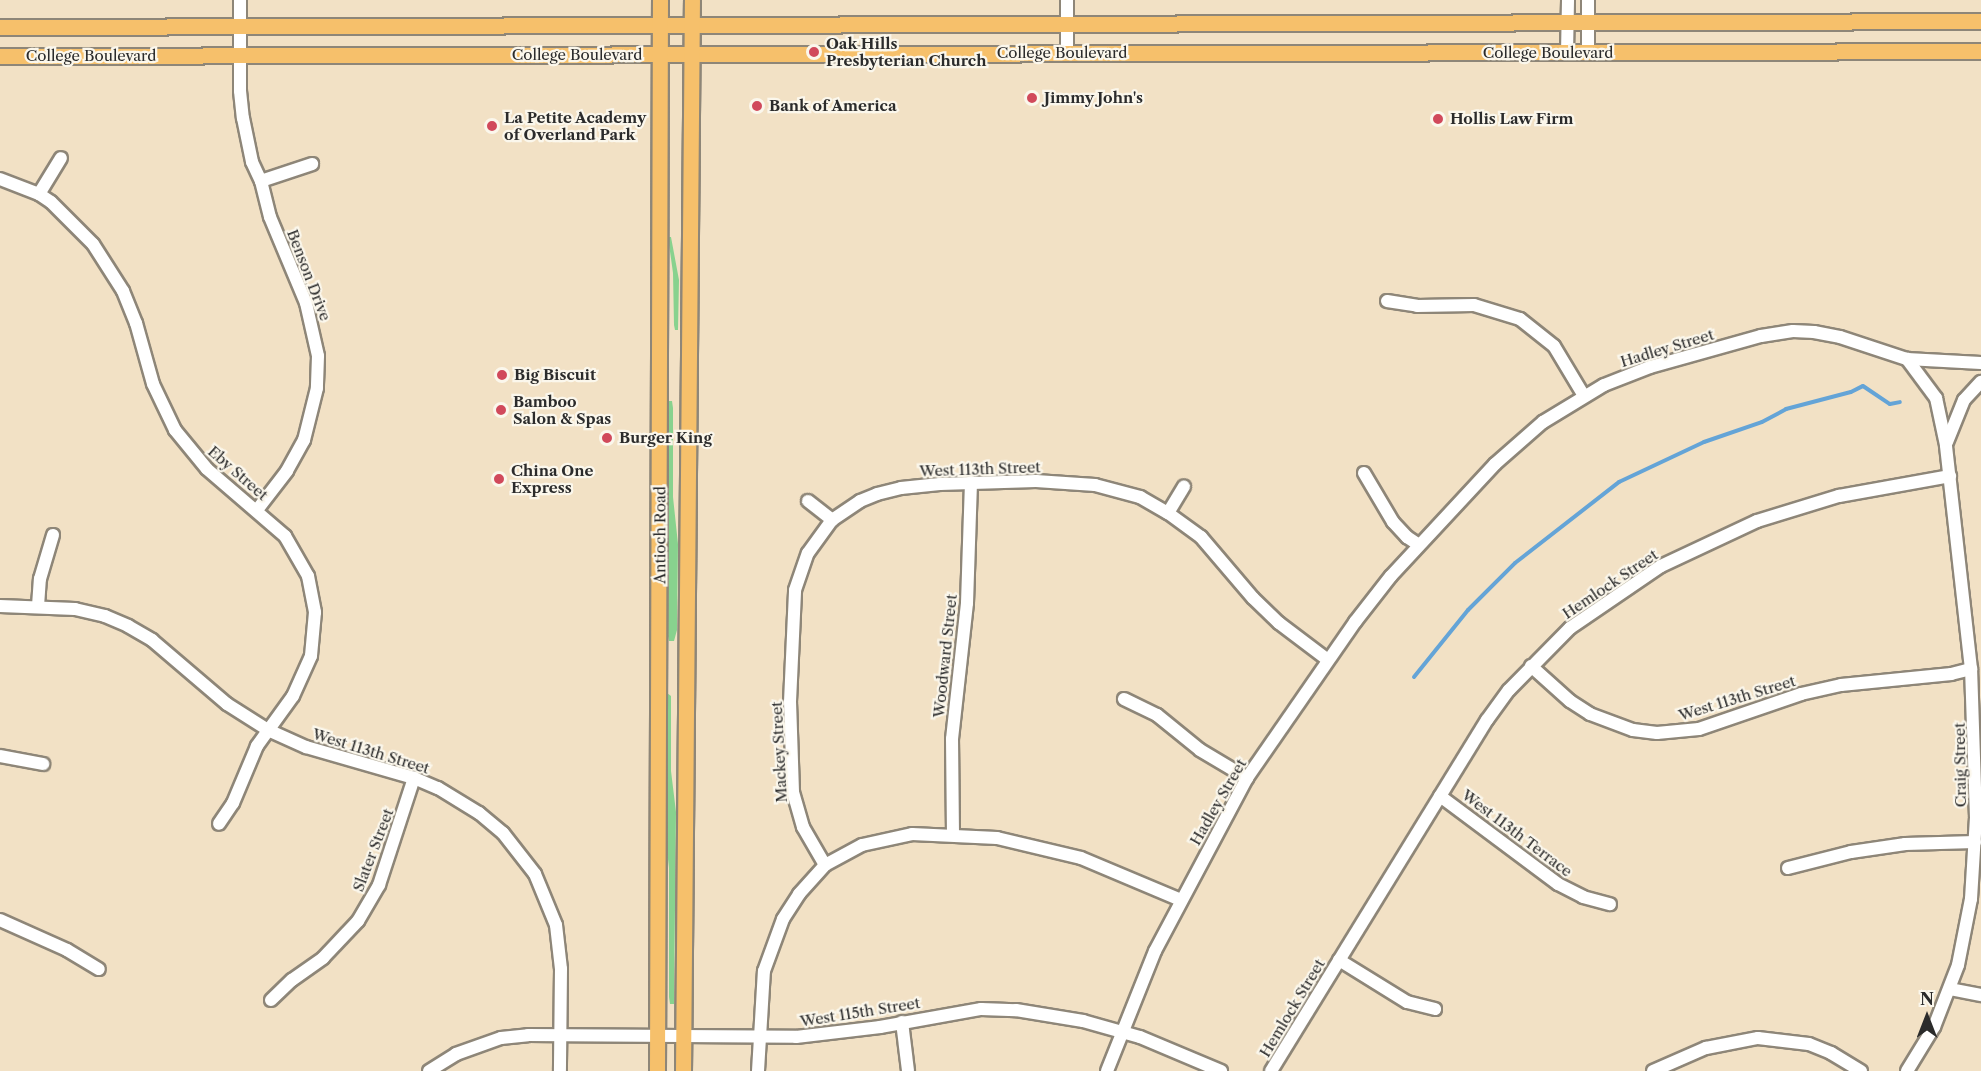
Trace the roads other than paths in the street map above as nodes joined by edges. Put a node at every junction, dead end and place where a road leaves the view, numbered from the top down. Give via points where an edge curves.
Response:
1 (240, 0) edge
2 (660, 0) edge
3 (692, 0) edge
4 (1067, 0) edge
5 (1568, 0) edge
6 (1588, 0) edge
7 (1981, 21) edge
8 (1067, 23) junction
9 (1568, 23) junction
10 (1589, 23) junction
11 (660, 24) junction
12 (692, 24) junction
13 (240, 26) junction
14 (0, 27) edge
15 (1981, 51) edge
16 (1067, 52) junction
17 (1567, 53) junction
18 (1588, 53) junction
19 (660, 54) junction
20 (692, 54) junction
21 (240, 55) junction
22 (0, 56) edge
23 (61, 158) dead end
24 (312, 164) dead end
25 (0, 179) edge
26 (261, 181) junction
27 (39, 194) junction
28 (1387, 301) dead end
29 (1907, 359) junction
30 (1981, 363) edge
31 (1981, 382) edge
32 (1584, 396) junction
33 (1946, 445) junction
34 (1364, 473) dead end
35 (1950, 476) junction
36 (971, 482) junction
37 (1184, 486) dead end
38 (807, 501) dead end
39 (257, 510) junction
40 (1168, 513) junction
41 (832, 520) junction
42 (53, 535) dead end
43 (1419, 545) junction
44 (0, 606) edge
45 (38, 606) junction
46 (1328, 660) junction
47 (1531, 666) junction
48 (1971, 669) junction
49 (1124, 699) dead end
50 (268, 730) junction
51 (0, 756) edge
52 (43, 764) dead end
53 (414, 778) junction
54 (1247, 778) junction
55 (1440, 796) junction
56 (219, 824) dead end
57 (953, 834) junction
58 (1975, 842) junction
59 (825, 865) junction
60 (1788, 868) dead end
61 (1181, 900) junction
62 (1610, 904) dead end
63 (0, 920) edge
64 (1339, 960) junction
65 (99, 969) dead end
66 (1950, 989) junction
67 (1981, 994) edge
68 (271, 1000) dead end
69 (1436, 1009) dead end
70 (902, 1022) junction
71 (1122, 1032) junction
72 (561, 1035) junction
73 (658, 1037) junction
74 (760, 1037) junction
75 (683, 1038) junction
76 (429, 1071) edge
77 (560, 1071) edge
78 (657, 1071) edge
79 (683, 1071) edge
80 (758, 1071) edge
81 (908, 1071) edge
82 (1107, 1071) edge
83 (1221, 1071) edge
84 (1271, 1071) edge
85 (1653, 1071) edge
86 (1861, 1071) edge
87 (1907, 1071) edge

1 - 13 street, Benson Drive
2 - 11 main road, Antioch Road
3 - 12 main road, Antioch Road
4 - 8 street
5 - 9 street
6 - 10 street
7 - 10 main road, College Boulevard
8 - 9 main road, College Boulevard
8 - 12 main road, College Boulevard
8 - 16 street
9 - 10 main road, College Boulevard
9 - 17 street
10 - 18 street
11 - 12 main road, College Boulevard
11 - 13 main road, College Boulevard
11 - 19 main road, Antioch Road
12 - 20 main road, Antioch Road
13 - 14 main road, College Boulevard
13 - 21 street, Benson Drive
15 - 18 main road, College Boulevard
16 - 17 main road, College Boulevard
16 - 20 main road, College Boulevard
17 - 18 main road, College Boulevard
19 - 20 main road, College Boulevard
19 - 21 main road, College Boulevard
19 - 73 main road, Antioch Road
20 - 75 main road, Antioch Road
21 - 22 main road, College Boulevard
21 - 26 street, Benson Drive via 243,118 252,162
23 - 27 street
24 - 26 street
25 - 27 street, Eby Street
26 - 39 street, Benson Drive via 270,217 306,303 318,356 317,388 304,440 288,471
27 - 39 street, Eby Street via 85,236 111,268 136,323 157,394 175,430 207,469
28 - 32 street via 1417,306 1474,305 1520,320 1554,346
29 - 30 street, Hadley Street
29 - 32 street, Hadley Street via 1840,337 1793,331 1670,361
29 - 33 street, Craig Street via 1936,398
31 - 33 street, Craig Street via 1964,400
32 - 43 street, Hadley Street via 1513,446
33 - 35 street, Craig Street
34 - 43 street via 1393,522
35 - 47 street, Hemlock Street via 1828,499 1714,539 1615,595 1570,628
35 - 48 street, Craig Street
36 - 40 street, West 113th Street via 1095,485 1140,497
36 - 41 street, West 113th Street via 877,494
36 - 57 street, Woodward Street via 967,603 952,739
37 - 40 street
38 - 41 street
39 - 50 street, Eby Street via 285,536 298,555 311,588 315,612 313,646 302,679
40 - 46 street, West 113th Street via 1201,537 1279,623
41 - 59 street, Mackey Street via 808,553 795,590 790,702 796,804 803,827
42 - 45 street via 40,579
43 - 46 street, Hadley Street
44 - 45 street, West 113th Street
45 - 50 street, West 113th Street via 75,609 128,626 152,640 227,704
46 - 54 street, Hadley Street
47 - 48 street, West 113th Street via 1590,714 1633,730 1656,733 1699,729 1801,694 1841,685
47 - 55 street, Hemlock Street via 1487,720
48 - 58 street, Craig Street
49 - 54 street via 1157,715 1200,750
50 - 53 street, West 113th Street via 306,747
50 - 56 street, Eby Street via 256,746 233,803
51 - 52 street
53 - 68 street, Slater Street via 378,885 358,921 323,958
53 - 72 street, West 113th Street via 479,813 503,833 535,874 547,898 557,935
54 - 61 street, Hadley Street
55 - 62 street, West 113th Terrace via 1558,884 1583,897
55 - 64 street, Hemlock Street
57 - 59 street via 886,838 862,845
57 - 61 street via 997,838 1070,855
58 - 60 street via 1905,844 1851,852
58 - 66 street, Craig Street via 1966,934
59 - 74 street via 799,894 773,942 761,995
61 - 71 street, Hadley Street
63 - 65 street
64 - 69 street, Hemlock Street via 1407,1002
64 - 84 street, Hemlock Street
66 - 67 street
66 - 87 street, Craig Street via 1934,1027
70 - 71 street, West 115th Street via 954,1012 1016,1010
70 - 74 street, West 115th Street via 824,1035
70 - 81 street
71 - 82 street, Hadley Street
71 - 83 street, West 115th Street
72 - 73 street, West 115th Street
72 - 76 street, West 115th Street via 528,1035 487,1042 456,1054
72 - 77 street, West 113th Street
73 - 75 street, West 115th Street
73 - 78 main road, Antioch Road
74 - 75 street, West 115th Street
74 - 80 street
75 - 79 main road, Antioch Road
85 - 86 street via 1706,1048 1771,1038 1809,1044

